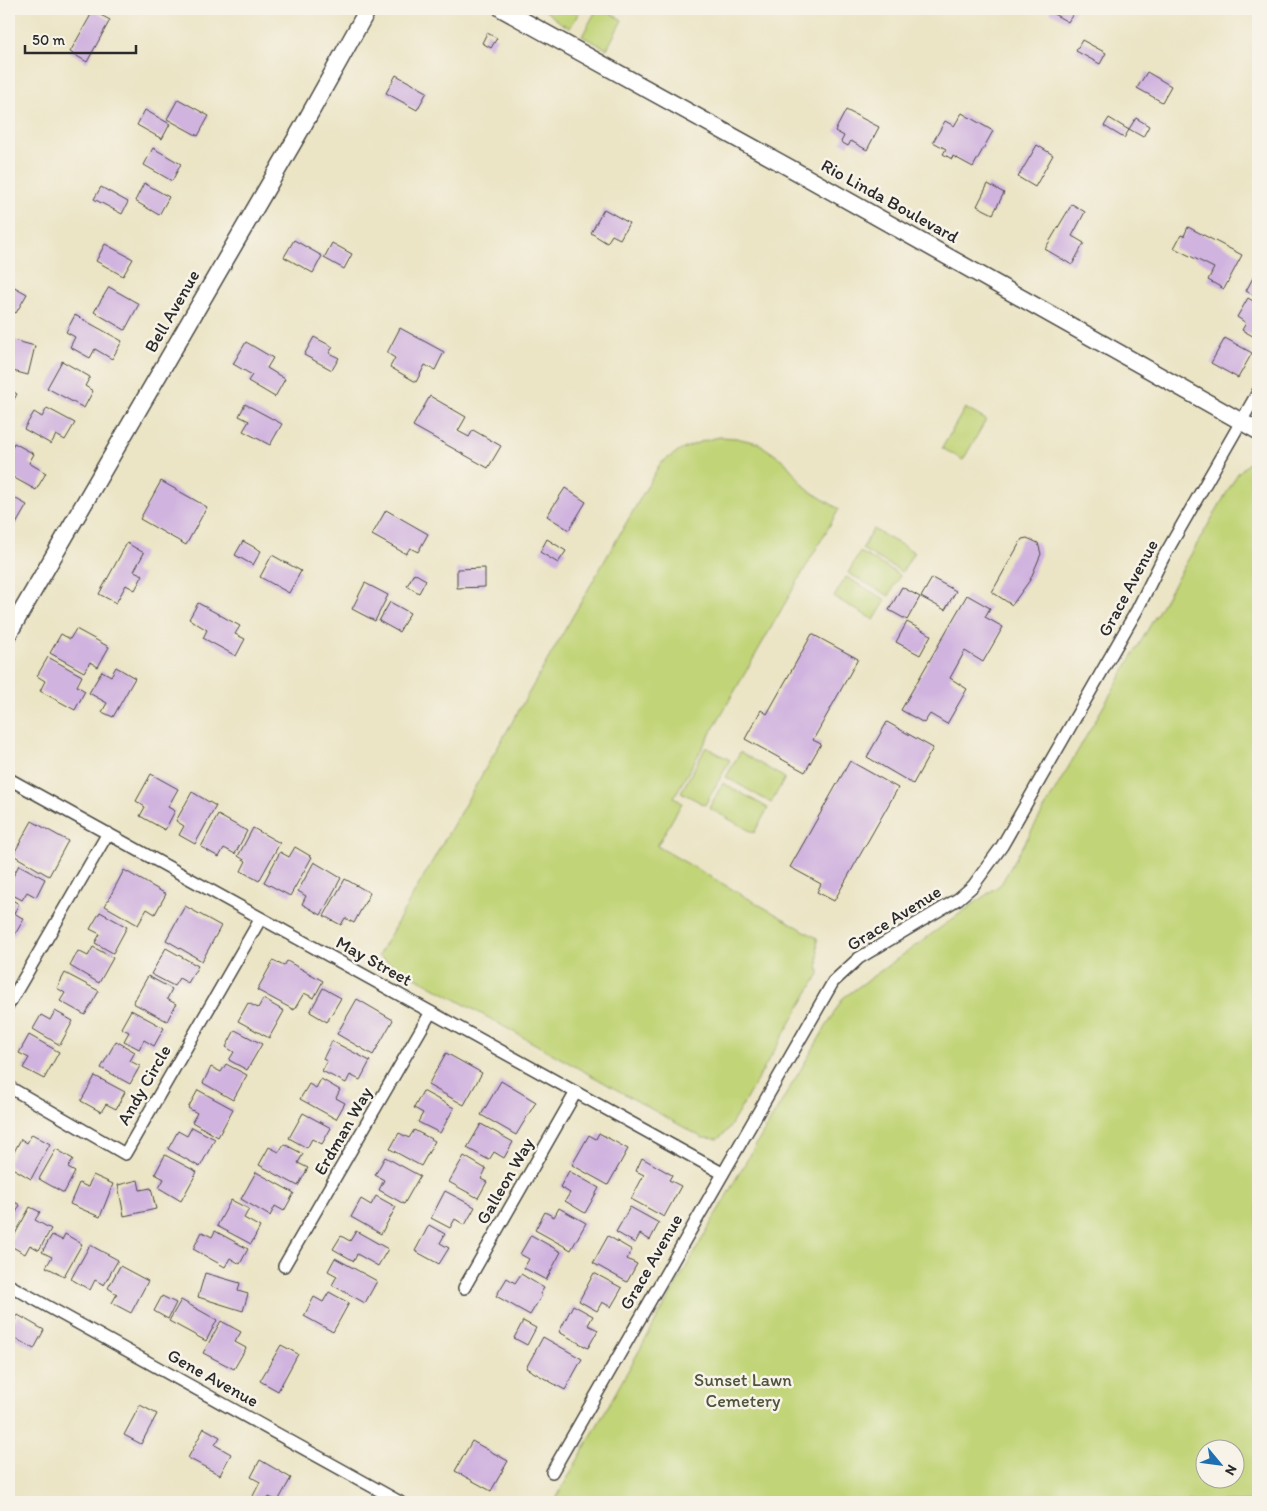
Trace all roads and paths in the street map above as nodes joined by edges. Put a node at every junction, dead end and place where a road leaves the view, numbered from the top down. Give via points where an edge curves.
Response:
1 (368, 9) edge
2 (502, 9) edge
3 (1258, 392) edge
4 (1242, 421) junction
5 (1258, 430) edge
6 (9, 633) edge
7 (9, 779) edge
8 (108, 833) junction
9 (261, 918) junction
10 (9, 1004) edge
11 (431, 1012) junction
12 (9, 1088) edge
13 (576, 1092) junction
14 (722, 1174) junction
15 (284, 1266) dead end
16 (9, 1285) edge
17 (464, 1288) dead end
18 (552, 1472) dead end
19 (400, 1502) edge

1 - 6 main road, Bell Avenue
2 - 4 main road, Rio Linda Boulevard
3 - 4 street, Grace Avenue
4 - 5 main road, Rio Linda Boulevard
4 - 14 street, Grace Avenue via 1002,846 973,886 958,899 858,958 832,982
7 - 8 street, May Street
8 - 9 street, May Street
8 - 10 street
9 - 11 street, May Street
9 - 12 street, Andy Circle via 125,1154
11 - 13 street, May Street
11 - 15 street, Erdman Way
13 - 14 street, May Street
13 - 17 street, Galleon Way
14 - 18 street, Grace Avenue
16 - 19 street, Gene Avenue

